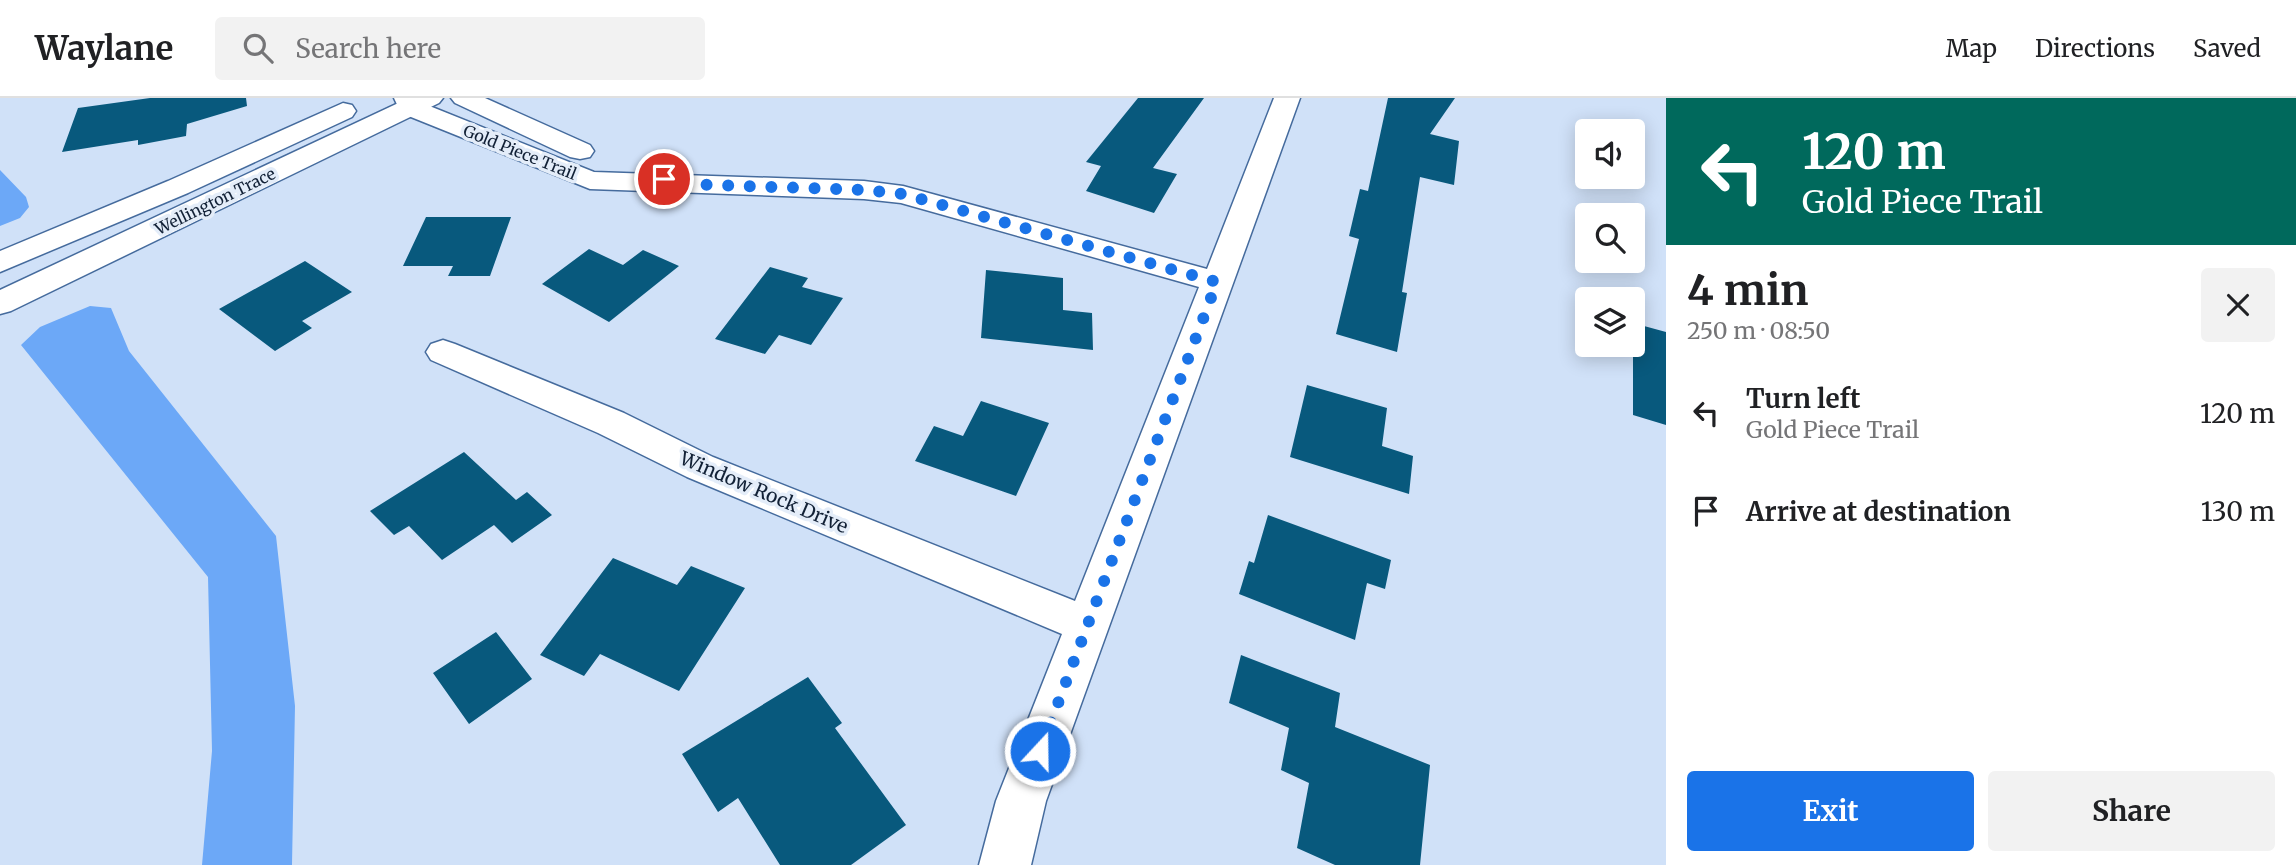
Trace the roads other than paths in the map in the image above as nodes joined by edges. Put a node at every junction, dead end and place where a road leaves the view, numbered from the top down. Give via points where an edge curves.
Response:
1 (370, 98) edge
2 (464, 98) edge
3 (1287, 98) edge
4 (416, 101) edge
5 (685, 184) junction
6 (0, 262) edge
7 (1217, 282) junction
8 (0, 303) edge
9 (443, 352) dead end
10 (1087, 625) junction
11 (1005, 865) edge

1 - 6 street, Wellington Trace via 178,187
2 - 5 street, Gold Piece Trail via 601,161
3 - 7 street
4 - 5 street, Gold Piece Trail via 590,180
4 - 8 street, Wellington Trace
5 - 7 street, Gold Piece Trail via 903,194
7 - 10 street
9 - 10 street, Window Rock Drive via 611,423 700,467
10 - 11 street via 1021,801

